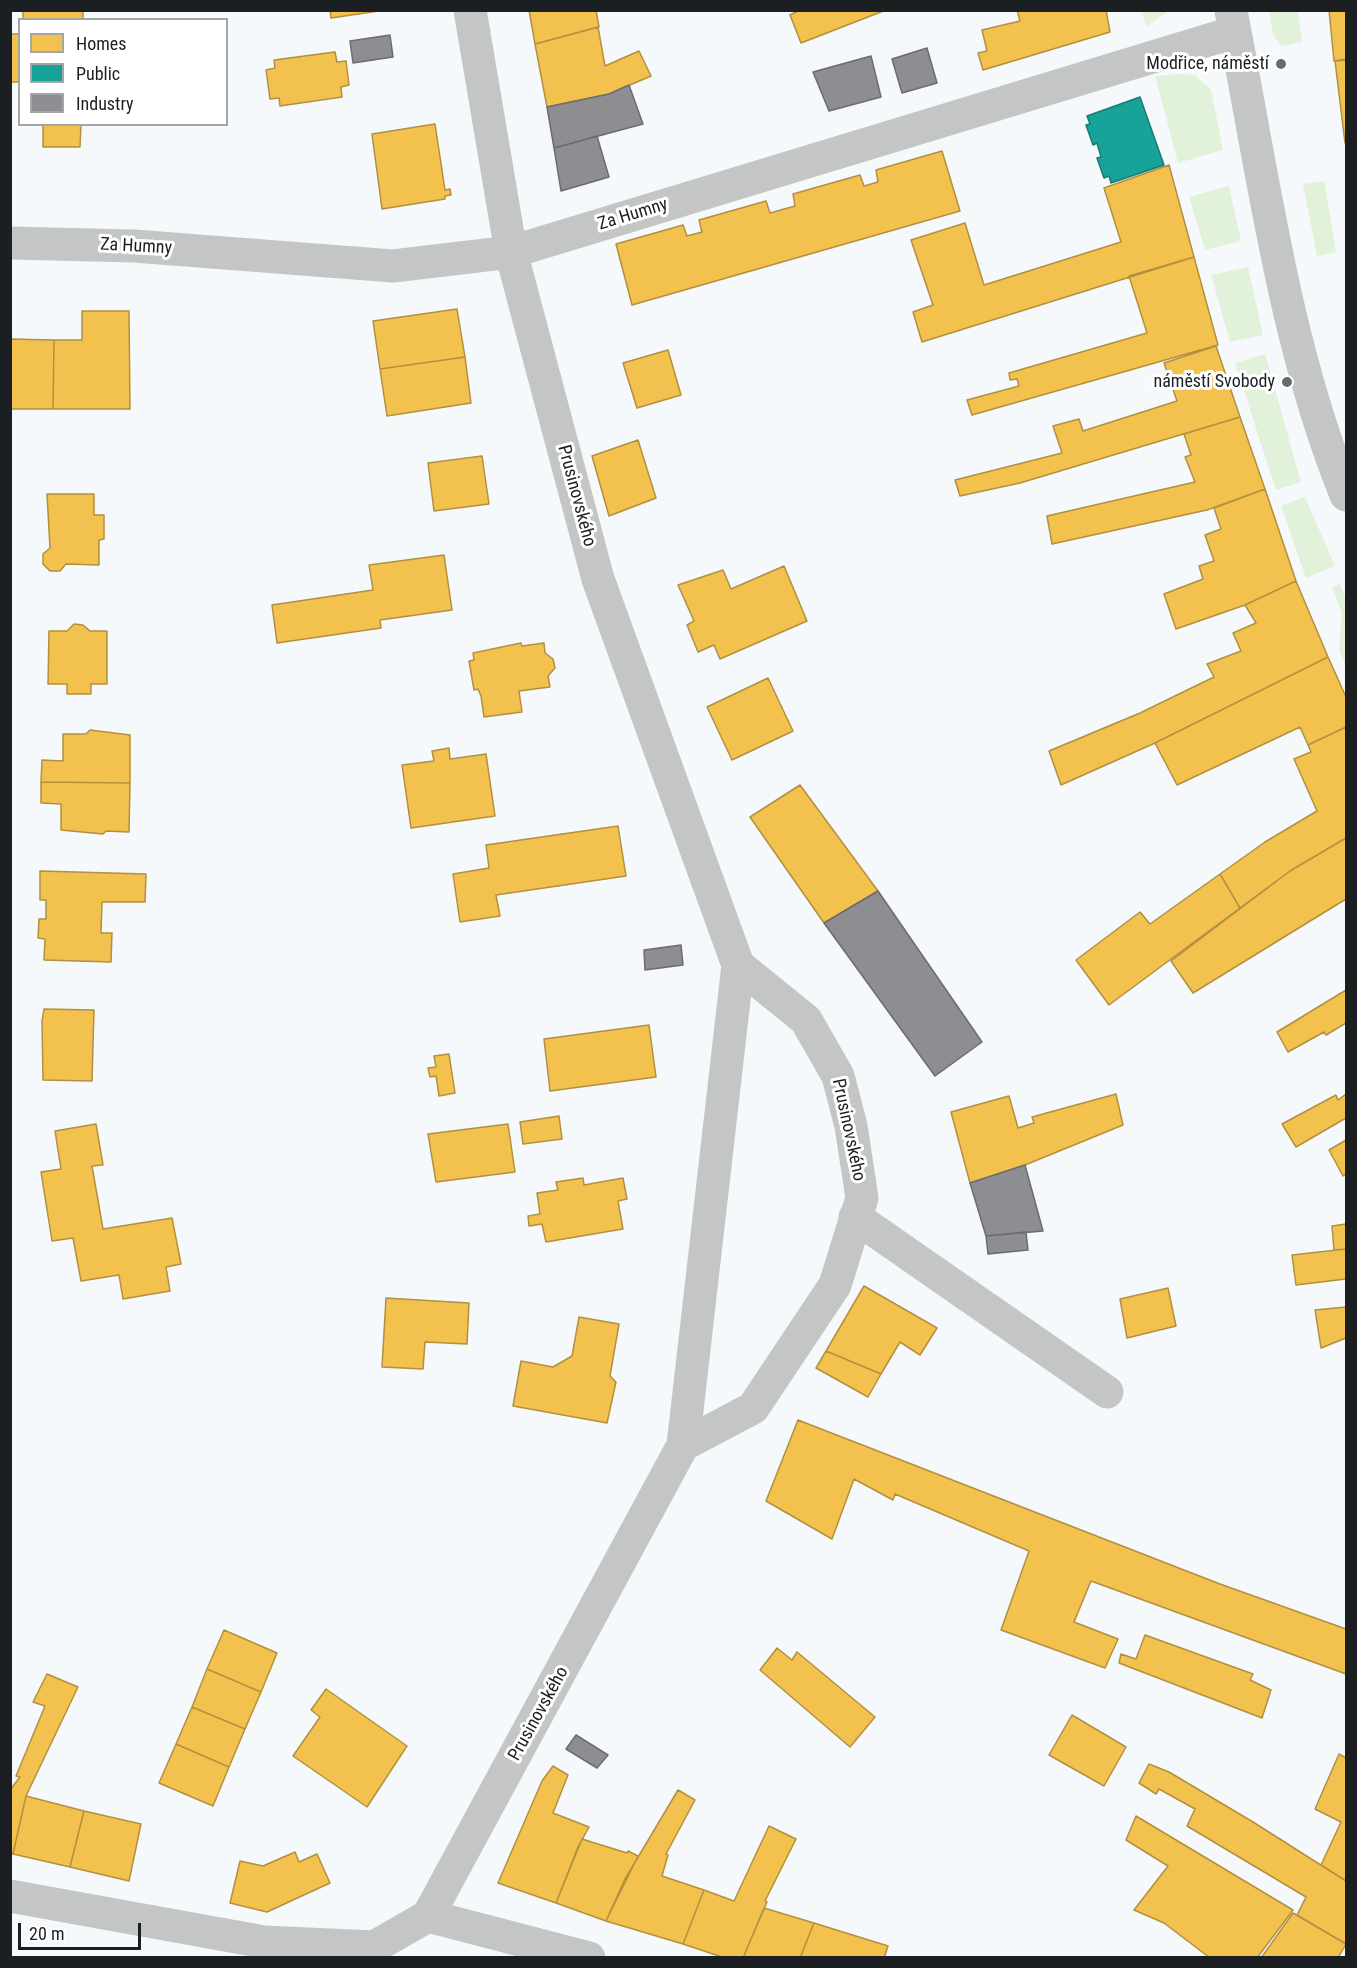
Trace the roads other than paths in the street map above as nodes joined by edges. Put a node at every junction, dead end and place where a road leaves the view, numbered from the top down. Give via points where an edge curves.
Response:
1 (470, 10) edge
2 (1233, 21) edge
3 (10, 243) edge
4 (511, 252) junction
5 (1347, 495) edge
6 (738, 965) junction
7 (855, 1217) junction
8 (1107, 1392) dead end
9 (683, 1445) junction
10 (10, 1896) edge
11 (428, 1916) junction
12 (370, 1952) edge
13 (589, 1958) edge

1 - 4 street, Prusinovského
2 - 4 street, Za Humny
2 - 5 street via 1295,335 1327,448
3 - 4 street, Za Humny via 134,246 393,266
4 - 6 street, Prusinovského via 598,579
6 - 7 street, Prusinovského via 806,1020 838,1076 851,1126 862,1198
6 - 9 street, Prusinovského
7 - 8 street
7 - 9 street, Prusinovského via 835,1285 753,1408
9 - 11 street, Prusinovského
10 - 12 street via 264,1942
11 - 12 street
11 - 13 street

